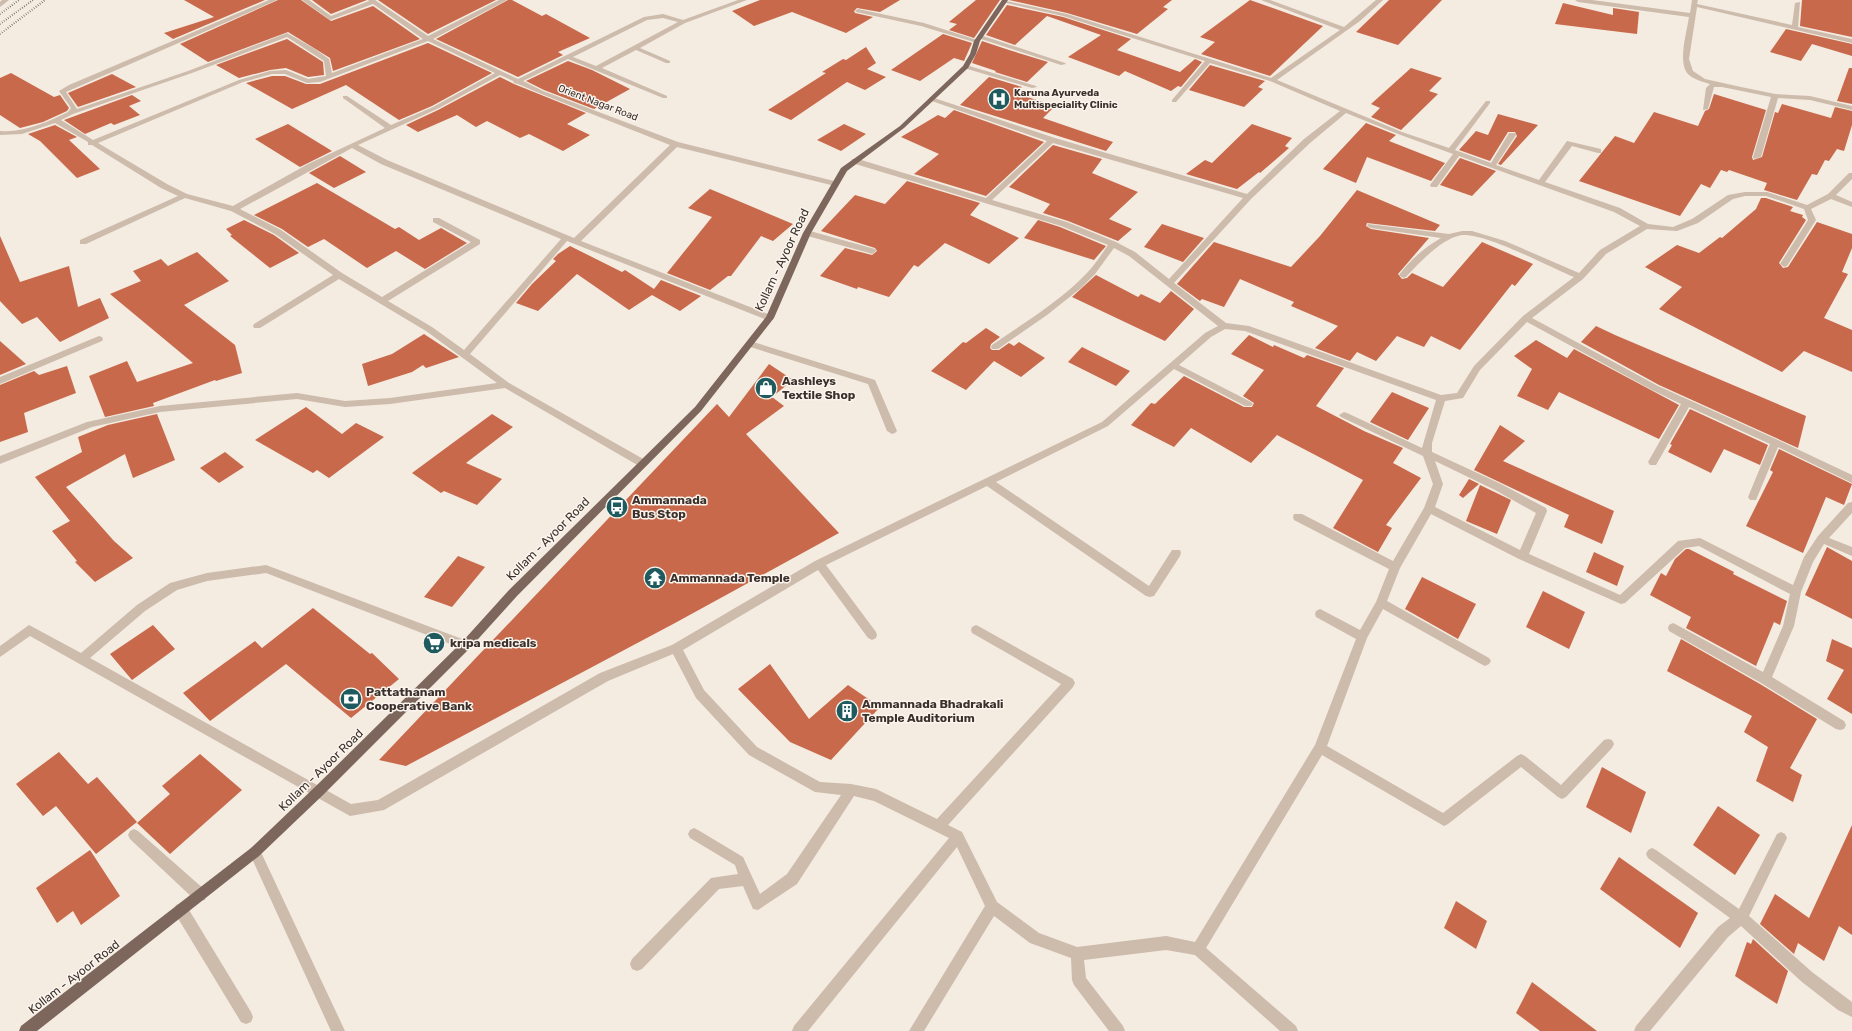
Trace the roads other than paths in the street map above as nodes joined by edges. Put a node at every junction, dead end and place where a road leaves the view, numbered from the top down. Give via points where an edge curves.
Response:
1 (6, 0) edge
2 (274, 0) edge
3 (305, 0) edge
4 (504, 0) edge
5 (744, 0) edge
6 (1264, 0) edge
7 (1380, 0) edge
8 (1578, 0) edge
9 (372, 1) edge
10 (1005, 1) edge
11 (1694, 2) edge
12 (1798, 3) dead end
13 (0, 5) edge
14 (858, 11) dead end
15 (1692, 15) junction
16 (683, 22) junction
17 (1796, 28) junction
18 (1344, 29) junction
19 (428, 39) junction
20 (978, 39) junction
21 (1852, 41) edge
22 (636, 48) junction
23 (566, 56) junction
24 (1209, 60) junction
25 (668, 62) dead end
26 (1063, 64) dead end
27 (966, 66) junction
28 (596, 69) junction
29 (499, 73) junction
30 (329, 77) junction
31 (1272, 80) junction
32 (516, 82) junction
33 (1726, 85) junction
34 (1034, 87) dead end
35 (1775, 96) junction
36 (345, 97) dead end
37 (665, 97) dead end
38 (931, 99) junction
39 (1174, 101) dead end
40 (1488, 102) dead end
41 (1852, 108) edge
42 (1705, 109) dead end
43 (1345, 110) junction
44 (71, 113) junction
45 (56, 120) junction
46 (390, 128) junction
47 (0, 133) edge
48 (1512, 135) dead end
49 (1052, 140) junction
50 (91, 143) junction
51 (675, 144) junction
52 (352, 145) junction
53 (1598, 151) dead end
54 (1455, 152) junction
55 (1757, 157) dead end
56 (855, 161) junction
57 (1492, 166) junction
58 (1852, 175) edge
59 (1542, 183) junction
60 (835, 184) junction
61 (1434, 186) dead end
62 (184, 196) junction
63 (1831, 196) junction
64 (1248, 197) junction
65 (987, 201) junction
66 (1852, 205) edge
67 (1807, 208) junction
68 (234, 209) junction
69 (436, 220) dead end
70 (1371, 226) dead end
71 (1646, 226) junction
72 (807, 233) junction
73 (1450, 237) junction
74 (566, 238) junction
75 (83, 242) dead end
76 (575, 242) junction
77 (1113, 244) junction
78 (872, 251) dead end
79 (1784, 264) dead end
80 (339, 275) junction
81 (1403, 275) dead end
82 (1580, 277) junction
83 (1169, 284) junction
84 (382, 300) junction
85 (770, 318) junction
86 (1526, 318) junction
87 (258, 326) dead end
88 (1224, 326) junction
89 (99, 340) dead end
90 (750, 344) junction
91 (995, 347) dead end
92 (464, 355) junction
93 (1173, 365) junction
94 (0, 381) edge
95 (506, 385) junction
96 (1442, 398) junction
97 (1686, 402) junction
98 (1248, 404) dead end
99 (1344, 415) dead end
100 (892, 431) dead end
101 (1775, 442) junction
102 (1427, 454) junction
103 (0, 460) edge
104 (1653, 462) dead end
105 (642, 463) junction
106 (1852, 479) edge
107 (989, 482) junction
108 (1753, 497) dead end
109 (1852, 506) edge
110 (1429, 509) junction
111 (1298, 517) dead end
112 (1822, 539) junction
113 (1852, 552) edge
114 (1176, 553) dead end
115 (1523, 556) junction
116 (819, 564) junction
117 (1395, 567) junction
118 (1796, 592) junction
119 (1381, 603) junction
120 (1320, 614) dead end
121 (1673, 628) dead end
122 (976, 630) dead end
123 (872, 635) dead end
124 (1362, 637) junction
125 (466, 645) junction
126 (676, 648) junction
127 (0, 652) edge
128 (82, 658) junction
129 (1485, 661) dead end
130 (1765, 679) junction
131 (1840, 724) dead end
132 (1608, 744) dead end
133 (1320, 748) junction
134 (851, 790) junction
135 (319, 791) junction
136 (938, 827) junction
137 (694, 834) dead end
138 (134, 835) dead end
139 (958, 836) junction
140 (1781, 838) dead end
141 (255, 852) junction
142 (1652, 854) dead end
143 (747, 879) junction
144 (200, 895) junction
145 (992, 907) junction
146 (181, 910) junction
147 (1741, 918) junction
148 (1198, 949) junction
149 (1077, 954) junction
150 (637, 964) dead end
151 (1852, 1010) edge
152 (246, 1017) dead end
153 (26, 1031) edge
154 (338, 1031) edge
155 (799, 1031) edge
156 (916, 1031) edge
157 (1118, 1031) edge
158 (1291, 1031) edge
159 (1641, 1031) edge

1 - 13 street
2 - 44 street via 62,91 74,108
3 - 9 street via 330,18
4 - 19 street
5 - 16 street
6 - 18 street
7 - 18 street
8 - 15 street
9 - 19 street, Orient Nagar Road
10 - 20 main road, Kollam - Ayoor Road
10 - 24 street via 1065,15
11 - 15 street
11 - 17 street
12 - 17 street
14 - 20 street
15 - 33 street via 1686,59 1690,72 1703,80
16 - 22 street
16 - 23 street via 663,16 646,18
17 - 21 street
18 - 31 street
19 - 29 street, Orient Nagar Road
19 - 30 street
20 - 26 street
20 - 27 main road, Kollam - Ayoor Road
22 - 25 street
22 - 28 street
23 - 28 street
23 - 32 street
24 - 31 street
24 - 39 street
27 - 34 street
27 - 38 main road, Kollam - Ayoor Road
28 - 37 street
29 - 32 street, Orient Nagar Road
29 - 46 street via 435,108
30 - 44 street via 327,60 287,35
30 - 50 street via 307,81 286,72 272,72 240,81
31 - 43 street
32 - 51 street, Orient Nagar Road
33 - 35 street
33 - 42 street via 1712,85 1709,88
35 - 41 street via 1810,98
35 - 55 street
36 - 46 street
38 - 49 street
38 - 56 main road, Kollam - Ayoor Road via 902,127
40 - 54 street
43 - 54 street
43 - 64 street via 1307,141
44 - 45 street
45 - 47 street via 20,132
45 - 50 street
46 - 52 street
48 - 57 street
49 - 64 street
49 - 65 street
50 - 62 street
51 - 60 street, Orient Nagar Road
51 - 76 street
52 - 68 street
52 - 74 street via 384,162
53 - 59 street via 1570,143
54 - 57 street
54 - 61 street
56 - 60 main road, Kollam - Ayoor Road via 844,170
56 - 65 street
57 - 59 street
58 - 63 street
59 - 71 street via 1617,210
60 - 72 main road, Kollam - Ayoor Road
62 - 68 street
62 - 75 street
63 - 66 street
63 - 67 street
64 - 83 street
65 - 77 street via 1064,224
67 - 71 street via 1767,194 1745,194 1731,196 1696,221 1674,229
67 - 79 street via 1812,220
68 - 80 street via 278,232
69 - 84 street via 477,242
70 - 73 street
71 - 82 street via 1603,252
72 - 78 street
72 - 85 main road, Kollam - Ayoor Road
73 - 81 street via 1420,258
73 - 82 street via 1464,233 1488,237
74 - 76 street
74 - 92 street
76 - 85 street
77 - 83 street via 1132,254
77 - 91 street via 1090,275 1072,291
80 - 84 street
80 - 87 street
82 - 86 street
83 - 88 street
84 - 92 street
85 - 90 main road, Kollam - Ayoor Road
86 - 96 street via 1477,368 1460,396
86 - 97 street
88 - 93 street via 1208,335
88 - 96 street via 1246,328
89 - 94 street
90 - 100 street via 872,382
90 - 105 main road, Kollam - Ayoor Road via 698,409
92 - 95 street
93 - 98 street
93 - 107 street via 1105,424
95 - 103 street via 390,401 345,404 297,396 160,409 90,424
95 - 105 street
96 - 102 street via 1427,444
97 - 101 street
97 - 104 street
99 - 102 street
101 - 106 street
101 - 108 street
102 - 110 street via 1438,484
102 - 115 street via 1542,511
105 - 125 main road, Kollam - Ayoor Road via 512,593
107 - 114 street via 1150,593
107 - 116 street
109 - 112 street
110 - 115 street
110 - 117 street
111 - 117 street
112 - 113 street
112 - 118 street via 1808,560
115 - 118 street via 1621,600 1682,544 1700,542
116 - 123 street
116 - 126 street
117 - 119 street
118 - 130 street via 1786,634
119 - 124 street
119 - 129 street
120 - 124 street
121 - 130 street
122 - 136 street via 1069,683
124 - 133 street
125 - 128 street via 266,569 207,577 174,586 141,608
125 - 135 main road, Kollam - Ayoor Road
126 - 134 street via 700,694 753,752 819,788
126 - 135 street via 604,676 380,806 350,810
127 - 128 street via 29,630
128 - 135 street
130 - 131 street
132 - 133 street via 1562,793 1521,760 1444,820
133 - 148 street
134 - 136 street via 876,795
134 - 143 street via 792,879 758,904
135 - 141 main road, Kollam - Ayoor Road
136 - 139 street
137 - 143 street via 739,861
138 - 144 street
139 - 145 street
139 - 155 street
140 - 147 street
141 - 144 main road, Kollam - Ayoor Road
141 - 154 street
142 - 147 street
143 - 150 street via 716,883
144 - 146 main road, Kollam - Ayoor Road
145 - 149 street via 1035,938
145 - 156 street
146 - 152 street
146 - 153 main road, Kollam - Ayoor Road
147 - 151 street via 1807,977
147 - 159 street via 1723,932
148 - 149 street via 1166,943
148 - 158 street
149 - 157 street via 1079,980

